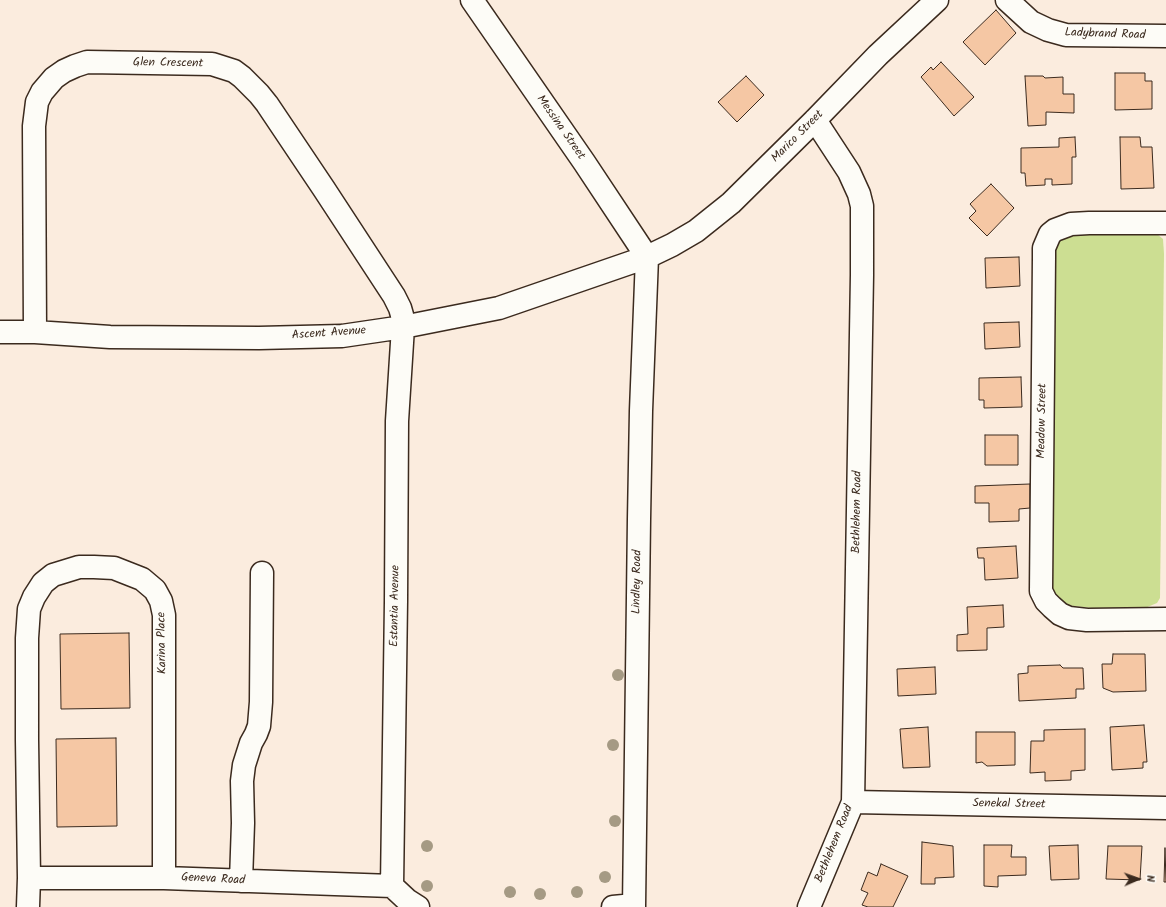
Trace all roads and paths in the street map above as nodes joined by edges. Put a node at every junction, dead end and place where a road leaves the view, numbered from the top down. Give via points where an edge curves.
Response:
1 (472, 0) edge
2 (937, 0) edge
3 (1007, 0) edge
4 (1166, 36) edge
5 (815, 120) junction
6 (1166, 223) edge
7 (647, 258) junction
8 (403, 327) junction
9 (0, 332) edge
10 (35, 332) junction
11 (262, 573) dead end
12 (1166, 619) edge
13 (853, 802) junction
14 (1166, 808) edge
15 (29, 878) junction
16 (164, 878) junction
17 (241, 881) junction
18 (392, 886) junction
19 (627, 906) edge
20 (28, 907) edge
21 (418, 907) edge
22 (809, 907) edge

1 - 7 street, Messina Street
2 - 5 street, Marico Street via 878,55
3 - 4 street, Ladybrand Road via 1031,22 1066,35
5 - 7 street, Marico Street via 731,203 696,231
5 - 13 street, Bethlehem Road via 849,172 862,206
6 - 12 street, Meadow Street via 1071,224 1050,234 1044,248 1041,592 1052,607 1069,618
7 - 8 street, Ascent Avenue via 499,308
7 - 19 street, Lindley Road
8 - 10 street, Ascent Avenue via 342,336 259,338 110,337
8 - 10 street, Glen Crescent via 400,308 394,296 267,104 242,77 234,71 212,64 86,62 54,78 37,102 34,144
8 - 18 street, Estantia Avenue via 397,421
9 - 10 street, Ascent Avenue
11 - 17 street via 261,702 259,726 244,765 242,781
13 - 14 street, Senekal Street
13 - 22 street, Bethlehem Road
15 - 16 street, Geneva Road
15 - 16 street, Karina Place via 29,609 43,583 53,575 79,567 114,568 142,579 155,590 161,601 164,615
15 - 20 street
16 - 17 street, Geneva Road
17 - 18 street, Geneva Road
18 - 21 street

